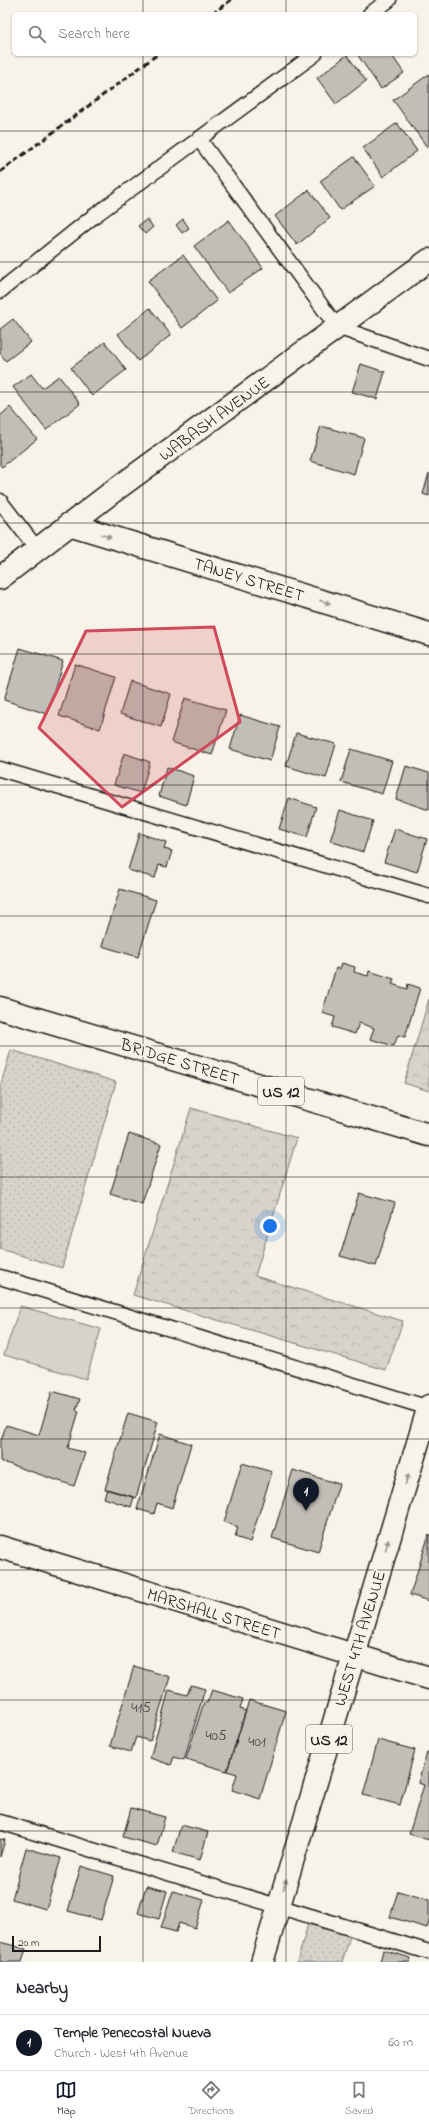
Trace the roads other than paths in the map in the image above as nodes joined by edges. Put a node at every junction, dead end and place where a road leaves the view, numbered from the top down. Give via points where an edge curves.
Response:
1 (389, 0) edge
2 (373, 12) edge
3 (312, 56) edge
4 (199, 139) junction
5 (429, 260) edge
6 (0, 291) edge
7 (337, 327) junction
8 (429, 359) edge
9 (0, 501) edge
10 (69, 524) junction
11 (37, 549) junction
12 (0, 578) edge
13 (429, 634) edge
14 (0, 769) edge
15 (429, 896) edge
16 (0, 1008) edge
17 (429, 1135) edge
18 (0, 1277) edge
19 (429, 1407) edge
20 (0, 1547) edge
21 (354, 1656) junction
22 (429, 1678) edge
23 (0, 1822) edge
24 (278, 1907) junction
25 (429, 1952) edge
26 (262, 1962) edge

1 - 2 lane
3 - 4 lane
4 - 6 lane via 94,216
4 - 7 lane
5 - 7 street, WABASH AVENUE
7 - 8 lane
7 - 10 street, WABASH AVENUE
9 - 11 lane
10 - 11 street, WABASH AVENUE
10 -> 13 street, TANEY STREET
11 - 12 street, WABASH AVENUE
14 - 15 lane
16 - 17 street, BRIDGE STREET / US 12
18 - 19 lane
21 -> 19 street, WEST 4TH AVENUE / US 12
20 - 21 street, MARSHALL STREET
21 - 22 street, MARSHALL STREET
24 -> 21 street, WEST 4TH AVENUE / US 12
23 - 24 lane
24 - 25 lane
24 - 26 street, WEST 4TH AVENUE / US 12

